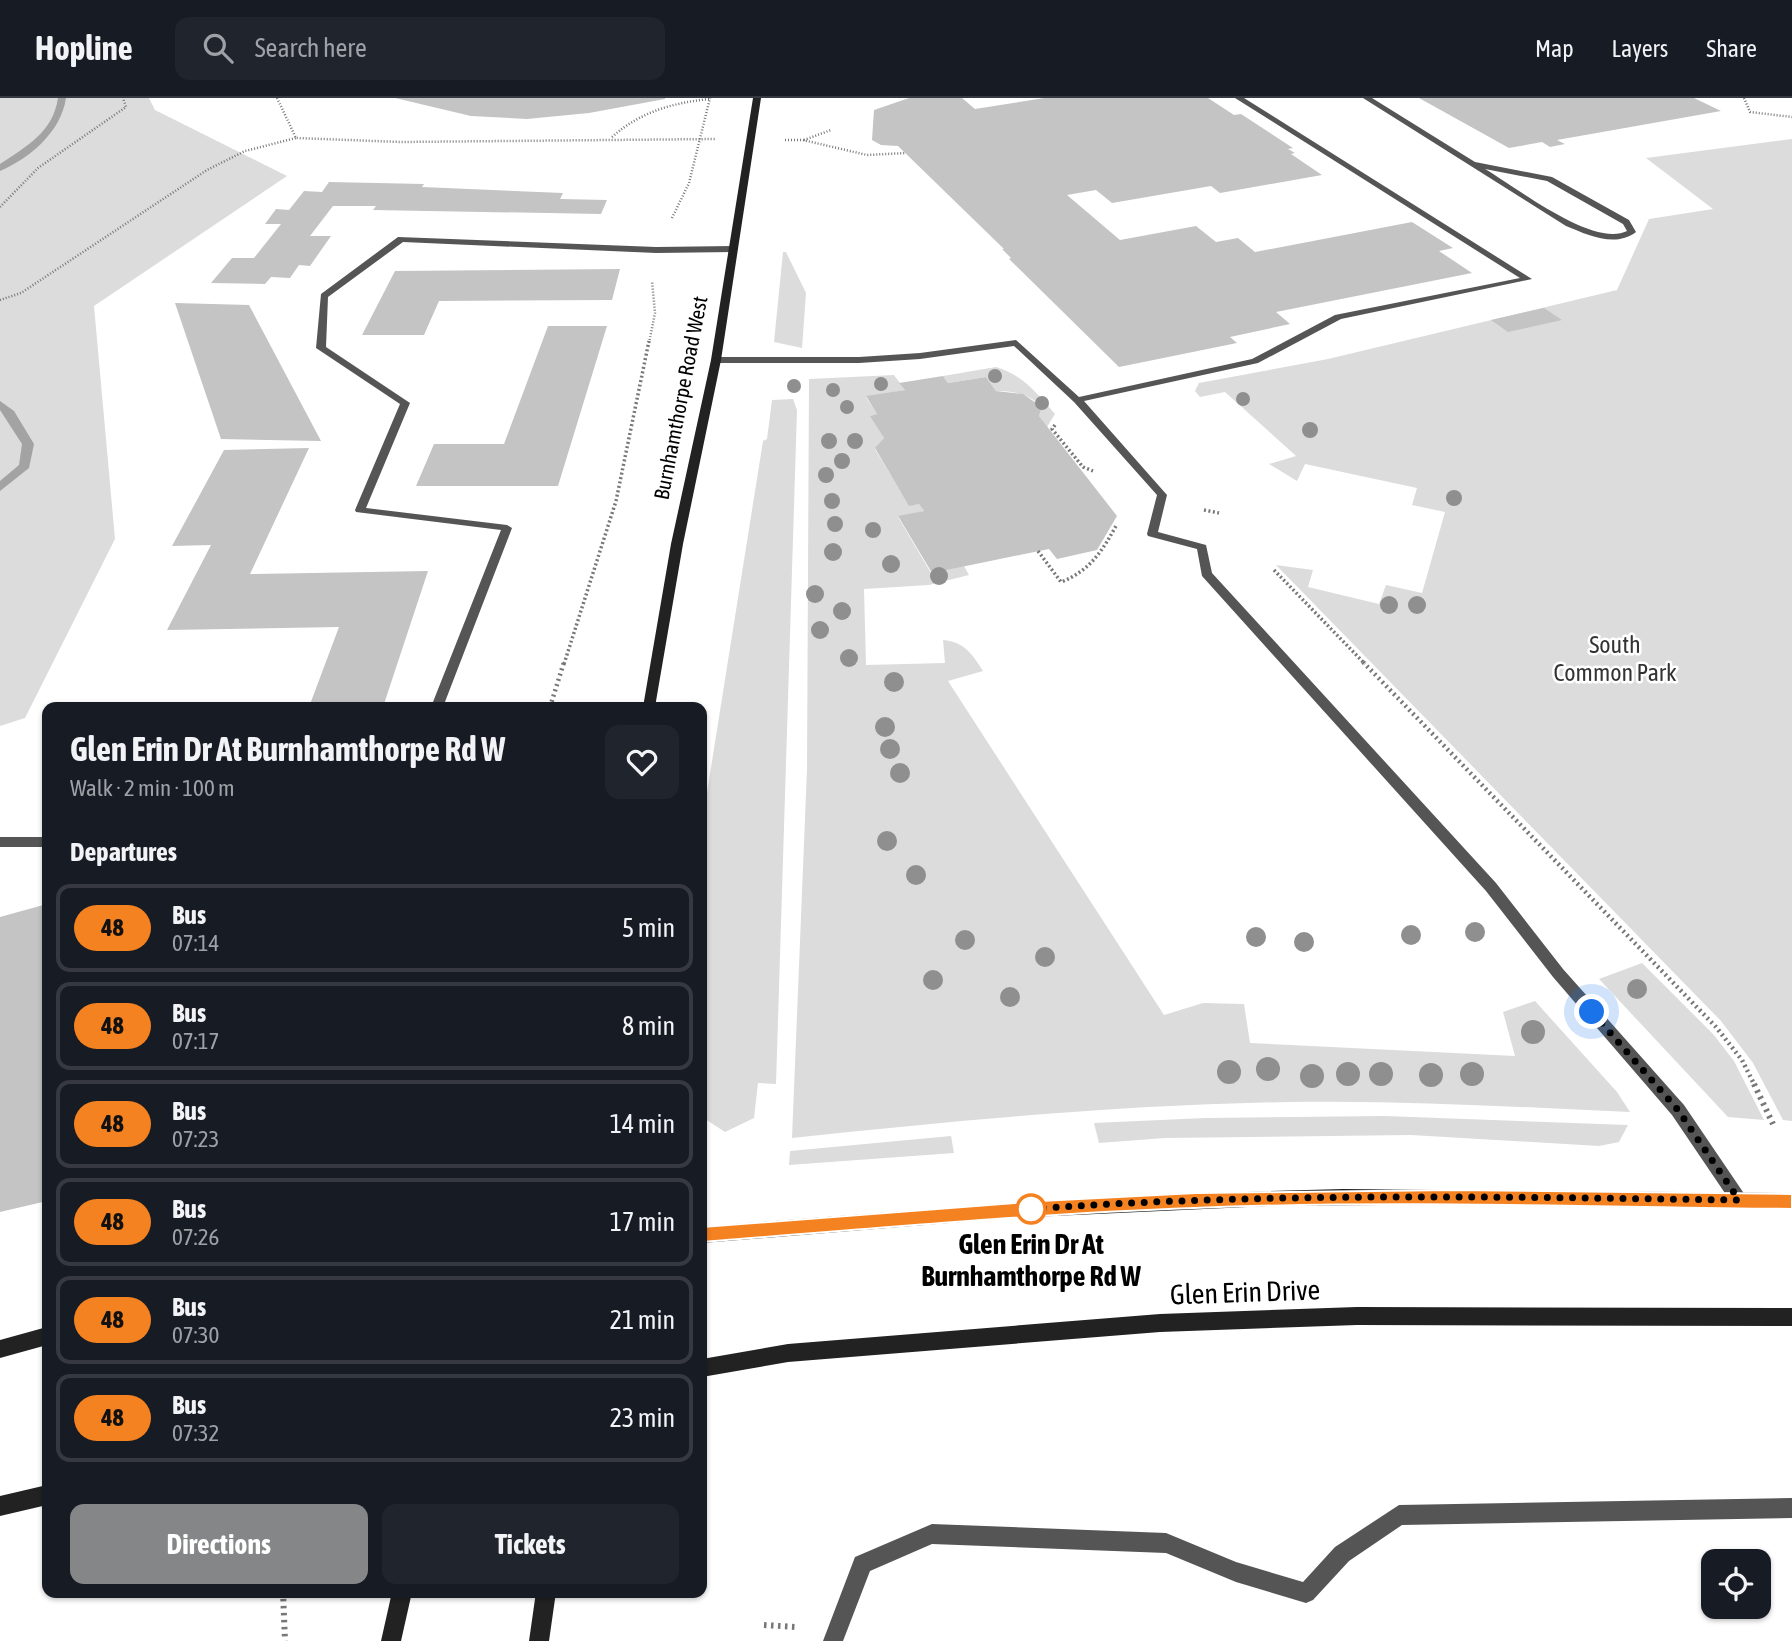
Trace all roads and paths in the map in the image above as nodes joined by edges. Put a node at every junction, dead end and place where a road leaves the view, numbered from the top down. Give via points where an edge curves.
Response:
1 (123, 98) edge
2 (277, 98) edge
3 (757, 98) edge
4 (1239, 98) edge
5 (1367, 98) edge
6 (1742, 98) edge
7 (710, 99) edge
8 (1792, 117) edge
9 (831, 130) dead end
10 (296, 138) junction
11 (611, 138) junction
12 (721, 139) dead end
13 (776, 140) dead end
14 (803, 140) junction
15 (906, 153) dead end
16 (1469, 163) junction
17 (0, 207) edge
18 (734, 249) junction
19 (656, 250) junction
20 (0, 300) edge
21 (716, 360) junction
22 (1077, 400) junction
23 (1056, 422) dead end
24 (1103, 476) dead end
25 (1204, 510) dead end
26 (1219, 513) dead end
27 (1119, 519) dead end
28 (1038, 551) dead end
29 (1274, 570) dead end
30 (439, 702) edge
31 (552, 702) edge
32 (650, 702) edge
33 (0, 842) edge
34 (42, 842) edge
35 (1773, 1124) dead end
36 (1739, 1200) junction
37 (1792, 1202) edge
38 (707, 1235) edge
39 (1792, 1317) edge
40 (42, 1337) edge
41 (0, 1349) edge
42 (707, 1367) edge
43 (42, 1496) edge
44 (0, 1506) edge
45 (1792, 1508) edge
46 (283, 1598) edge
47 (401, 1598) edge
48 (545, 1598) edge
49 (764, 1625) dead end
50 (796, 1627) dead end
51 (285, 1641) edge
52 (391, 1641) edge
53 (539, 1641) edge
54 (833, 1641) edge

1 - 17 path via 126,107 38,168
2 - 10 path
3 - 18 main road, Burnhamthorpe Road West
4 - 22 lane via 1528,279 1338,317 1255,360
5 - 16 lane
6 - 8 path via 1751,112
7 - 11 path via 663,107 638,117
7 - 19 path via 682,201
9 - 14 path
10 - 11 path via 380,143
10 - 20 path via 245,151 207,170 21,293
11 - 12 path
13 - 14 path
14 - 15 path via 867,155
16 - 16 lane via 1569,225 1620,238 1632,232 1626,222 1549,179
18 - 19 lane
18 - 21 main road, Burnhamthorpe Road West
19 - 30 lane via 401,239 324,296 321,348 405,404 360,510 507,528
19 - 31 path via 651,266 655,313 615,501
21 - 22 lane via 895,358 1016,343
21 - 32 main road, Burnhamthorpe Road West
22 - 36 lane via 1162,495 1152,534 1202,547 1206,574 1491,887 1558,973 1678,1110
23 - 24 path via 1052,429 1083,467
25 - 26 path
27 - 28 path via 1102,553 1089,569 1071,579 1061,582
29 - 35 path via 1716,1027 1742,1060
33 - 34 lane
36 - 37 main road
36 - 38 main road via 1196,1200
39 - 42 main road, Glen Erin Drive via 1357,1316 1160,1323 788,1353
40 - 41 main road
43 - 44 main road
45 - 54 lane via 1399,1515 1342,1554 1306,1593 1236,1572 1166,1543 932,1534 862,1564
46 - 51 path
47 - 52 main road
48 - 53 main road
49 - 50 path

